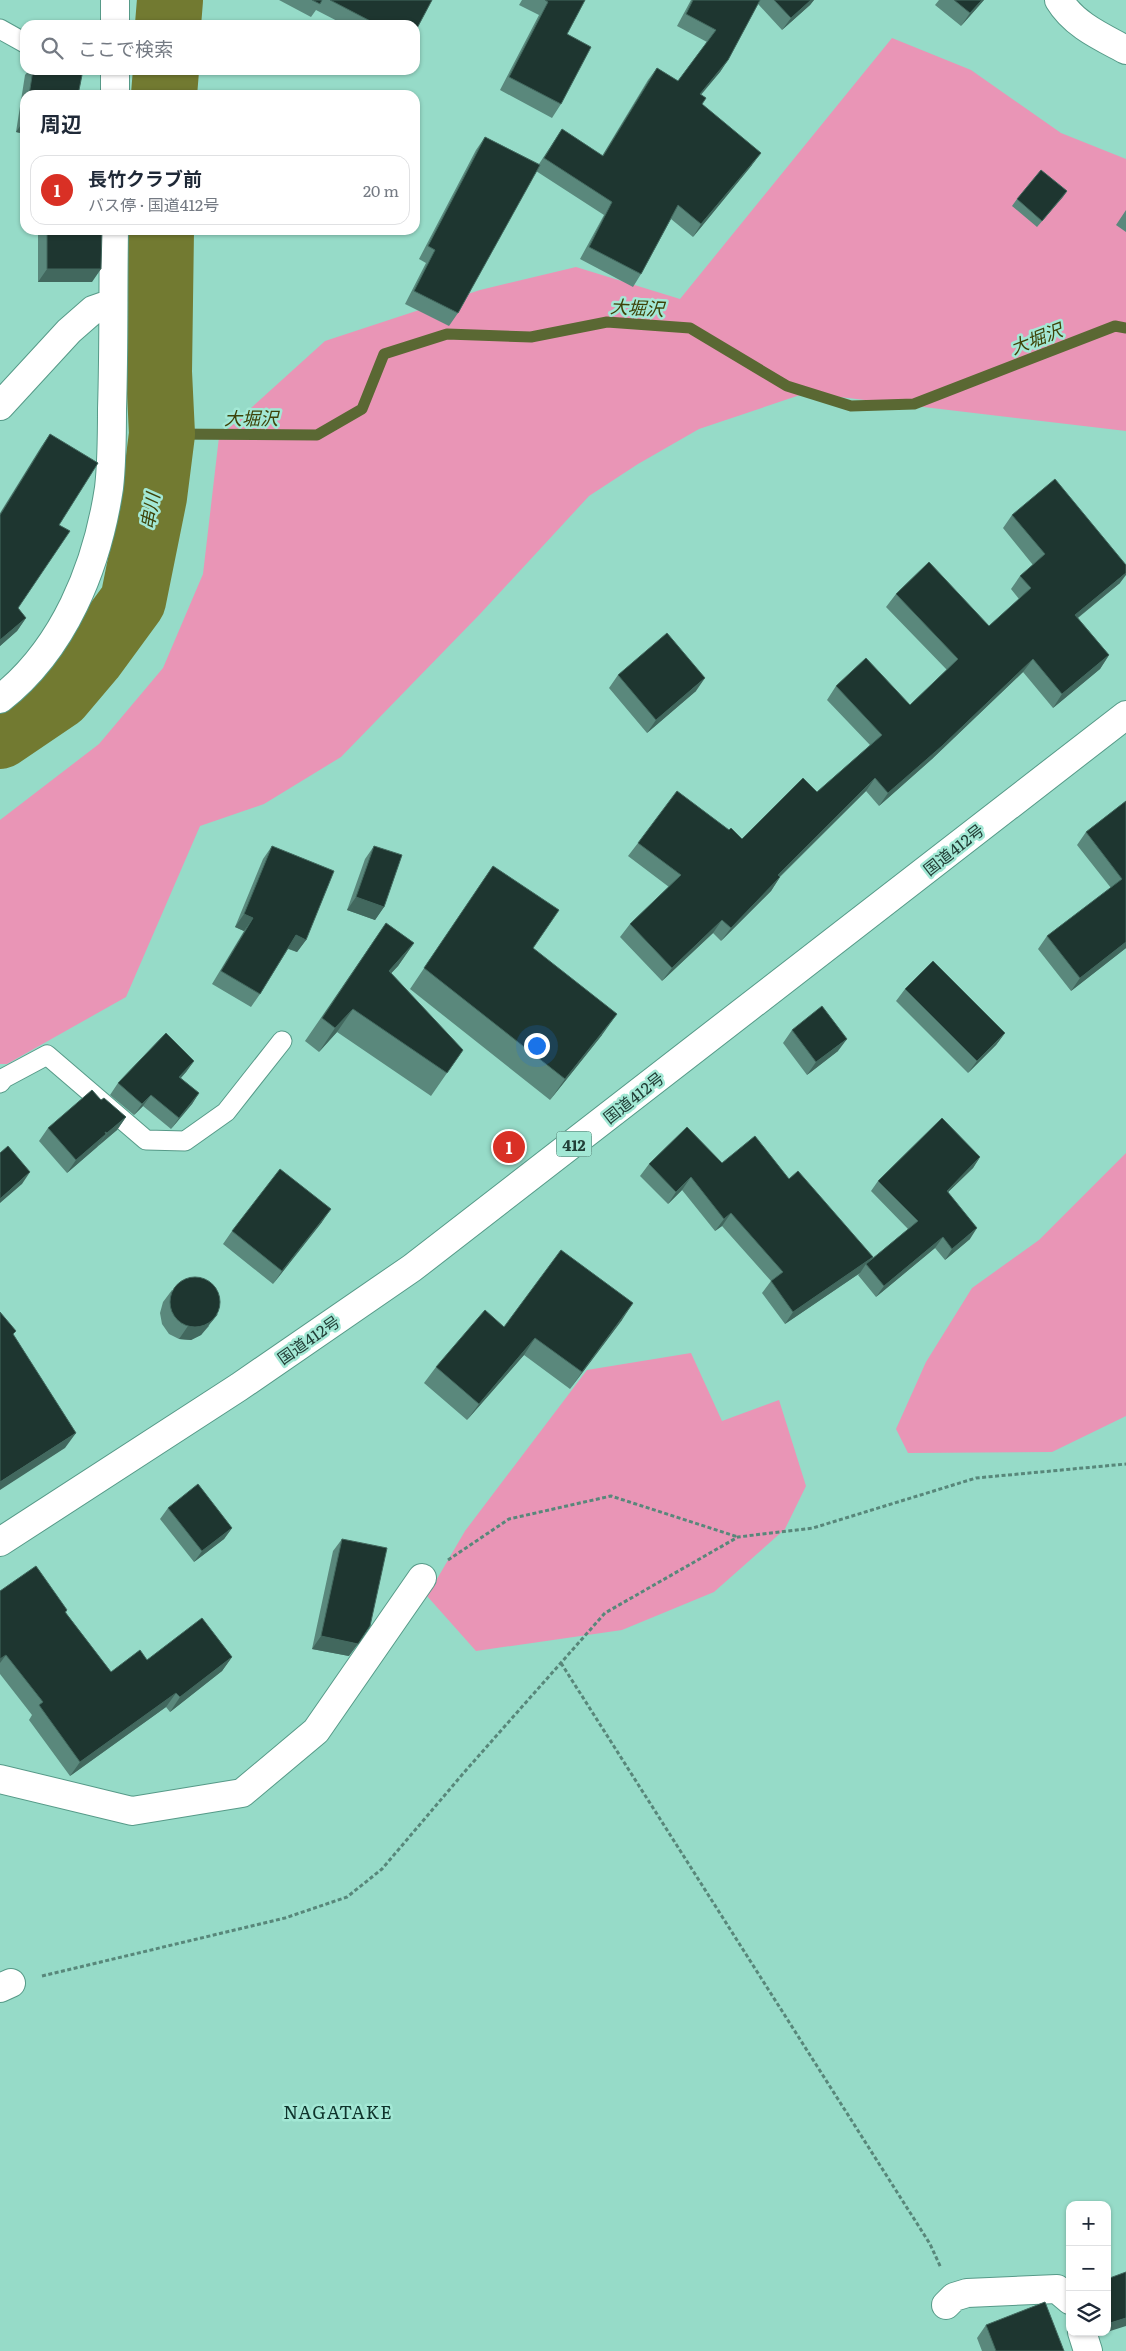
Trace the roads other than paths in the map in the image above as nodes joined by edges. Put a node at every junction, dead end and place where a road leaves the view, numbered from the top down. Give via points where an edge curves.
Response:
1 (116, 0) edge
2 (1060, 0) edge
3 (115, 20) edge
4 (0, 28) edge
5 (20, 40) edge
6 (1126, 50) edge
7 (115, 75) edge
8 (115, 90) edge
9 (114, 235) edge
10 (113, 303) junction
11 (0, 406) edge
12 (0, 699) edge
13 (1126, 715) edge
14 (282, 1041) dead end
15 (0, 1083) edge
16 (0, 1542) edge
17 (422, 1578) road end
18 (0, 1779) edge
19 (1066, 2297) edge
20 (950, 2301) road end
21 (1083, 2336) edge
22 (1088, 2351) edge

1 - 3 main road
2 - 6 main road via 1075,19
4 - 5 lane
7 - 8 main road
9 - 10 main road
10 - 11 main road via 93,310
10 - 12 main road via 109,479 92,558 57,638 30,672
13 - 16 main road, 国道412号 / 412 via 412,1268 239,1387
14 - 15 lane via 226,1112 184,1141 146,1140 47,1055
17 - 18 main road via 316,1731 242,1793 132,1811
19 - 20 main road via 1057,2289 967,2293
21 - 22 main road

